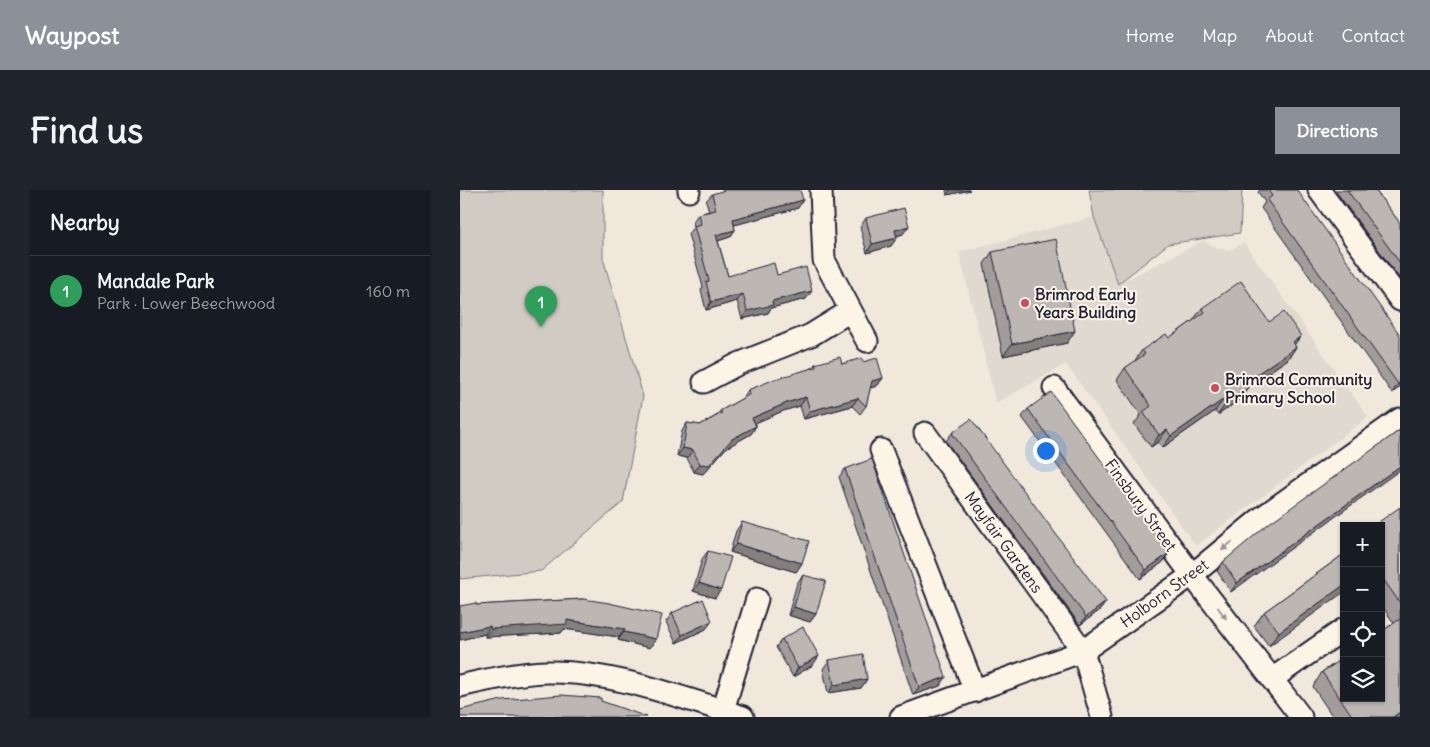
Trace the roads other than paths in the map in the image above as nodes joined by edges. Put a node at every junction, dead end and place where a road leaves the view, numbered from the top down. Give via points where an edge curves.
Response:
1 (821, 190) edge
2 (1319, 190) edge
3 (1400, 300) edge
4 (850, 311) junction
5 (868, 341) dead end
6 (704, 382) dead end
7 (1054, 388) dead end
8 (1400, 419) edge
9 (925, 433) dead end
10 (882, 450) dead end
11 (1192, 575) junction
12 (757, 599) dead end
13 (1340, 633) edge
14 (1083, 651) junction
15 (1272, 679) junction
16 (460, 686) edge
17 (975, 692) junction
18 (723, 710) junction
19 (743, 717) edge
20 (901, 717) edge
21 (1102, 717) edge
22 (1301, 717) edge

1 - 4 street via 824,260
2 - 3 street
4 - 5 street
4 - 6 street via 811,335 738,364
7 - 11 street, Finsbury Street
8 -> 11 street, Holborn Street via 1261,518
9 - 14 street, Mayfair Gardens
10 - 17 street
11 - 14 street, Holborn Street
11 -> 15 street, Finsbury Street
12 - 18 street
13 - 15 street
14 - 17 street, Holborn Street
14 - 21 street, Mayfair Gardens
15 - 22 street, Finsbury Street
16 - 18 street via 502,676 548,672 589,675 629,682
17 - 20 street, Holborn Street
18 - 19 street

